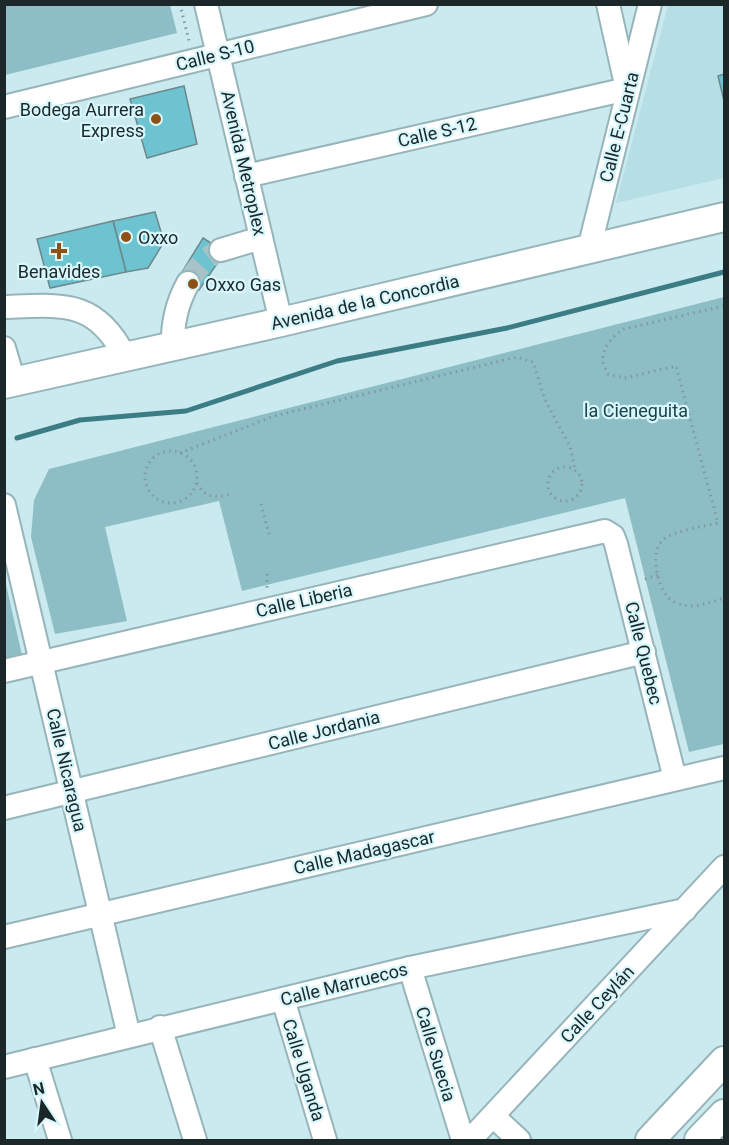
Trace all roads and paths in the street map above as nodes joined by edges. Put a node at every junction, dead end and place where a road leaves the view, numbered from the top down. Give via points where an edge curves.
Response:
1 (180, 4) edge
2 (206, 4) edge
3 (426, 4) edge
4 (608, 4) edge
5 (650, 4) edge
6 (189, 42) dead end
7 (218, 55) junction
8 (627, 89) junction
9 (4, 107) edge
10 (246, 176) junction
11 (724, 217) edge
12 (261, 238) junction
13 (589, 249) junction
14 (221, 250) tunnel mouth
15 (188, 283) tunnel mouth
16 (724, 306) edge
17 (4, 307) edge
18 (281, 322) junction
19 (173, 346) junction
20 (4, 348) edge
21 (125, 357) junction
22 (9, 383) edge
23 (180, 453) junction
24 (575, 470) junction
25 (196, 482) junction
26 (233, 494) dead end
27 (261, 504) dead end
28 (4, 505) edge
29 (605, 531) joint
30 (270, 538) dead end
31 (267, 574) dead end
32 (658, 575) junction
33 (641, 580) dead end
34 (267, 588) dead end
35 (724, 598) edge
36 (644, 652) junction
37 (42, 662) junction
38 (4, 671) edge
39 (724, 768) edge
40 (675, 779) junction
41 (72, 792) junction
42 (4, 808) edge
43 (724, 867) edge
44 (684, 910) junction
45 (100, 914) junction
46 (4, 937) edge
47 (410, 968) junction
48 (283, 999) junction
49 (160, 1027) junction
50 (129, 1036) junction
51 (35, 1059) junction
52 (724, 1061) edge
53 (4, 1067) edge
54 (493, 1116) junction
55 (724, 1116) edge
56 (60, 1140) edge
57 (195, 1140) edge
58 (325, 1140) edge
59 (463, 1140) edge
60 (470, 1140) edge
61 (519, 1140) edge
62 (650, 1140) edge
63 (699, 1140) edge

1 - 6 path
2 - 7 street, Avenida Metroplex
3 - 7 street, Calle S-10
4 - 8 street
5 - 8 street, Calle E-Cuarta
7 - 9 street, Calle S-10
7 - 10 street, Avenida Metroplex
8 - 10 street, Calle S-12
8 - 13 street, Calle E-Cuarta
10 - 12 street, Avenida Metroplex
11 - 13 main road, Avenida de la Concordia
12 - 14 street
12 - 18 street, Avenida Metroplex
13 - 18 main road, Avenida de la Concordia
15 - 19 street via 177,306
16 - 32 path via 624,329 607,346 603,360 609,374 625,378 676,366 718,523 664,539 658,548
17 - 21 street via 80,310 106,326
18 - 19 main road, Avenida de la Concordia
19 - 21 main road, Avenida de la Concordia
20 - 22 street
21 - 22 main road, Avenida de la Concordia
23 - 24 path via 274,416 517,357 533,362 545,400 570,446
23 - 25 path via 193,463
23 - 25 path via 163,453 149,464 148,489 160,501 177,503 191,494
24 - 24 path via 558,468 551,476 550,491 558,499 574,499 581,490 582,479
25 - 26 path via 202,492 215,497
27 - 30 path
28 - 37 street, Calle Nicaragua
29 - 36 street, Calle Quebec via 616,544
29 - 37 street, Calle Liberia
31 - 34 path
32 - 33 path
32 - 35 path via 668,599 682,605
36 - 40 street, Calle Quebec
36 - 41 street, Calle Jordania
37 - 38 street, Calle Liberia
37 - 41 street, Calle Nicaragua
39 - 40 street, Calle Madagascar
40 - 45 street, Calle Madagascar
41 - 42 street, Calle Jordania
41 - 45 street, Calle Nicaragua
43 - 44 street, Calle Ceylán
44 - 47 street, Calle Marruecos
44 - 54 street, Calle Ceylán
45 - 46 street, Calle Madagascar
45 - 50 street, Calle Nicaragua
47 - 48 street, Calle Marruecos
47 - 59 street, Calle Suecia
48 - 49 street, Calle Marruecos
48 - 58 street, Calle Uganda
49 - 50 street, Calle Marruecos
49 - 57 street
50 - 51 street, Calle Marruecos
51 - 53 street, Calle Marruecos
51 - 56 street
52 - 62 main road
54 - 60 street, Calle Ceylán
54 - 61 street
55 - 63 main road

